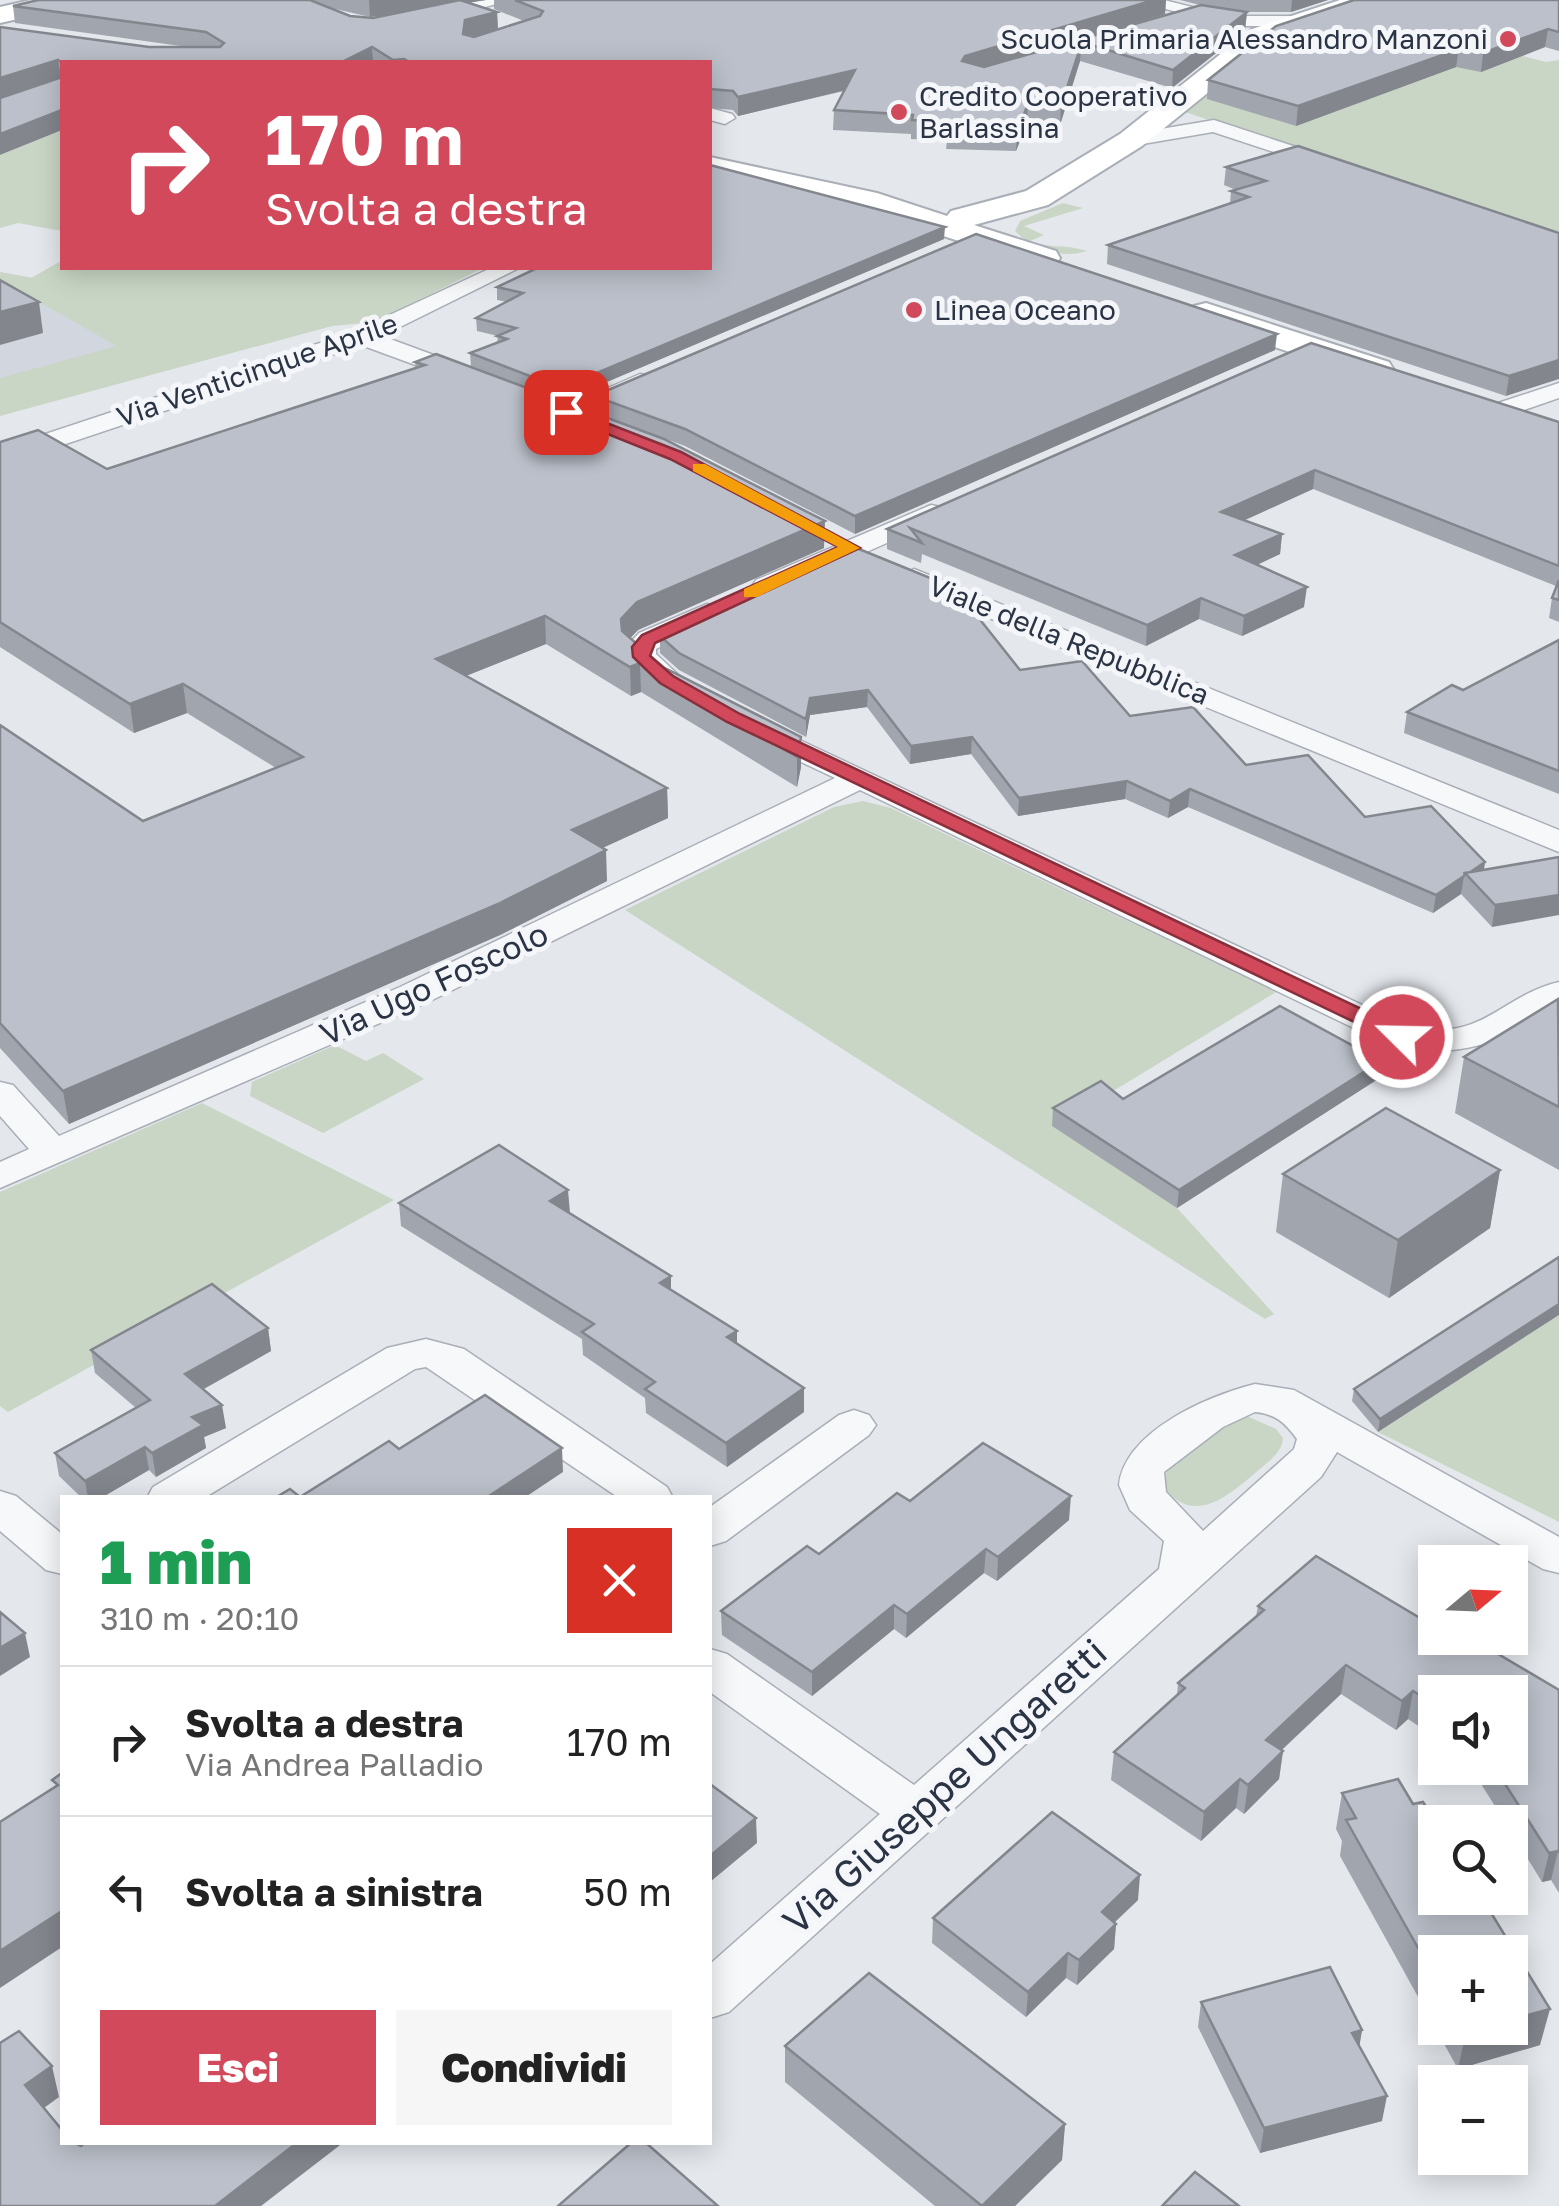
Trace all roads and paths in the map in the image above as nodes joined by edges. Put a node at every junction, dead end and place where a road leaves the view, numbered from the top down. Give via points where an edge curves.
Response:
1 (66, 0) edge
2 (1142, 0) edge
3 (1366, 0) edge
4 (500, 10) edge
5 (1198, 14) junction
6 (0, 15) edge
7 (419, 20) edge
8 (1228, 21) junction
9 (1294, 21) junction
10 (1161, 24) edge
11 (1253, 40) junction
12 (1131, 140) junction
13 (712, 166) edge
14 (1352, 172) edge
15 (972, 231) junction
16 (1074, 269) edge
17 (504, 270) edge
18 (1182, 305) edge
19 (362, 338) junction
20 (1309, 348) junction
21 (1272, 364) edge
22 (664, 371) edge
23 (1414, 382) edge
24 (498, 387) edge
25 (1559, 390) edge
26 (1466, 399) edge
27 (1501, 410) junction
28 (602, 426) edge
29 (1559, 430) edge
30 (0, 458) edge
31 (961, 500) edge
32 (821, 532) edge
33 (851, 548) junction
34 (700, 699) edge
35 (734, 718) edge
36 (861, 778) junction
37 (1559, 842) edge
38 (1559, 993) edge
39 (0, 1093) edge
40 (54, 1152) junction
41 (0, 1176) edge
42 (1297, 1411) junction
43 (854, 1426) dead end
44 (173, 1495) edge
45 (647, 1495) edge
46 (0, 1507) edge
47 (712, 1529) edge
48 (60, 1556) edge
49 (1559, 1557) edge
50 (1180, 1578) junction
51 (712, 1668) edge
52 (916, 1813) junction
53 (712, 1994) edge

1 - 6 street
2 - 5 street
3 - 9 street
4 - 7 street
5 - 8 street
5 - 10 street
8 - 9 street
8 - 11 street
9 - 11 street
11 - 12 street
12 - 14 street via 1214,126
12 - 15 street
13 - 15 street
15 - 16 street
17 - 19 street, Via Venticinque Aprile
18 - 20 street
19 - 24 street
19 - 30 street, Via Venticinque Aprile
20 - 21 street
20 - 23 street
22 - 28 street via 557,409
25 - 27 street
26 - 27 street
27 - 29 street
31 - 33 street
32 - 33 street, Viale della Repubblica
33 - 34 street via 648,639 642,657
33 - 37 street, Viale della Repubblica
35 - 36 street
36 - 38 street via 1372,1025 1426,1042 1478,1039
36 - 40 street, Via Ugo Foscolo via 414,995
39 - 40 street
40 - 41 street, Via Ugo Foscolo
42 - 49 street
42 - 50 street, Via Giuseppe Ungaretti via 1318,1438 1316,1452
42 - 50 street via 1278,1402 1236,1400 1204,1416 1143,1466 1140,1491 1190,1544
43 - 47 street
44 - 45 street via 402,1358 426,1353 449,1359
46 - 48 street
50 - 52 street, Via Giuseppe Ungaretti
51 - 52 street
52 - 53 street, Via Giuseppe Ungaretti

